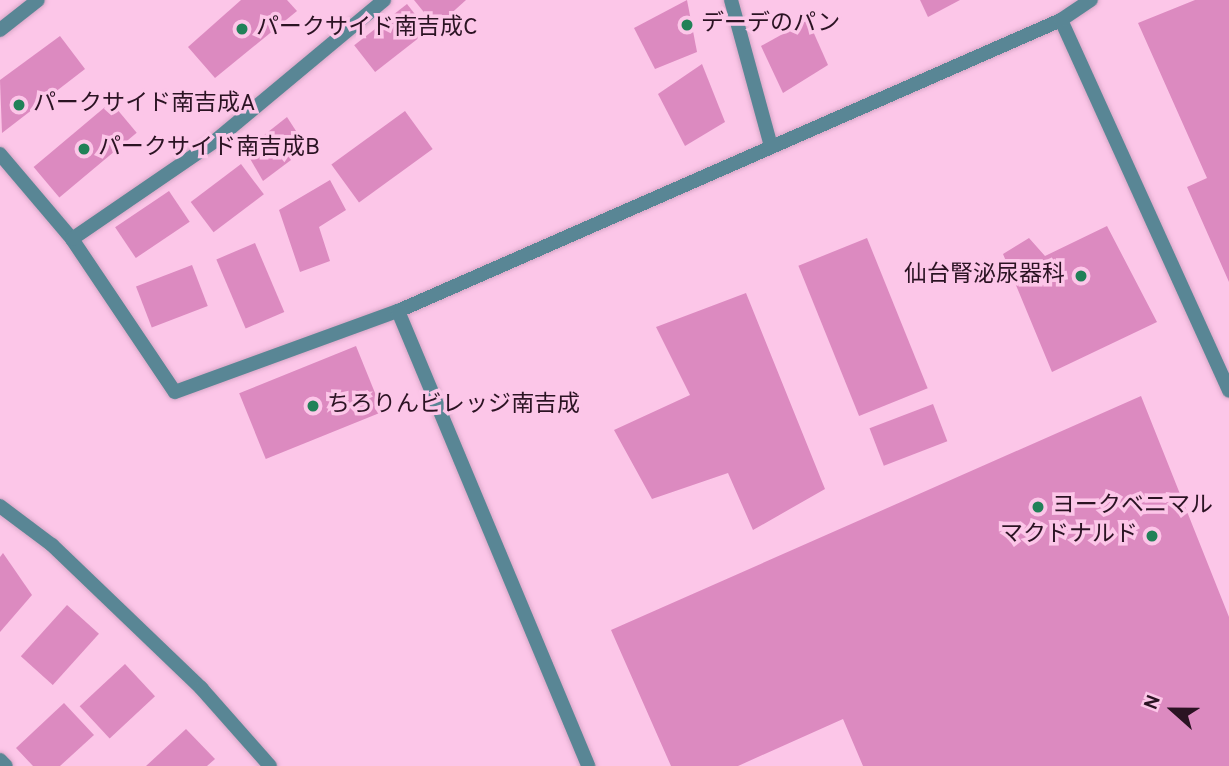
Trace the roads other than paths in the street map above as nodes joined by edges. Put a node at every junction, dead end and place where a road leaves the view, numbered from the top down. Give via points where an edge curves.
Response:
1 (38, 0) edge
2 (384, 0) edge
3 (731, 0) edge
4 (1091, 0) edge
5 (1061, 20) junction
6 (0, 30) edge
7 (771, 146) junction
8 (0, 154) edge
9 (72, 239) junction
10 (398, 311) junction
11 (1229, 391) edge
12 (0, 506) edge
13 (0, 760) edge
14 (6, 766) edge
15 (270, 766) edge
16 (588, 766) edge

1 - 6 street
2 - 9 street via 215,141
3 - 7 street
4 - 5 street
5 - 7 street
5 - 11 street
7 - 10 street
8 - 9 street
9 - 10 street via 175,392
10 - 16 street
12 - 15 street via 52,545 191,679
13 - 14 street

